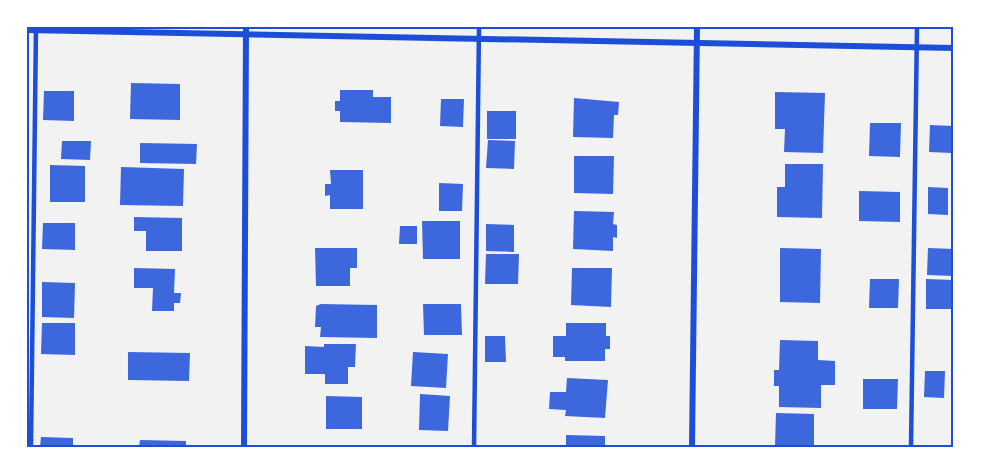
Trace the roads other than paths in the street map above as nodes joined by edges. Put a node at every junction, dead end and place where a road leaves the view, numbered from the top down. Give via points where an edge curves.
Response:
1 (479, 27) edge
2 (697, 27) edge
3 (917, 27) edge
4 (36, 29) edge
5 (27, 30) edge
6 (246, 30) edge
7 (479, 38) junction
8 (697, 43) junction
9 (917, 46) junction
10 (954, 48) edge
11 (31, 447) edge
12 (244, 447) edge
13 (474, 447) edge
14 (692, 447) edge
15 (911, 447) edge

1 - 7 lane
2 - 8 street
3 - 9 lane
4 - 5 street
4 - 6 street
4 - 11 lane
6 - 7 street
6 - 12 street
7 - 8 street
7 - 13 lane
8 - 9 street
8 - 14 street
9 - 10 street
9 - 15 lane

